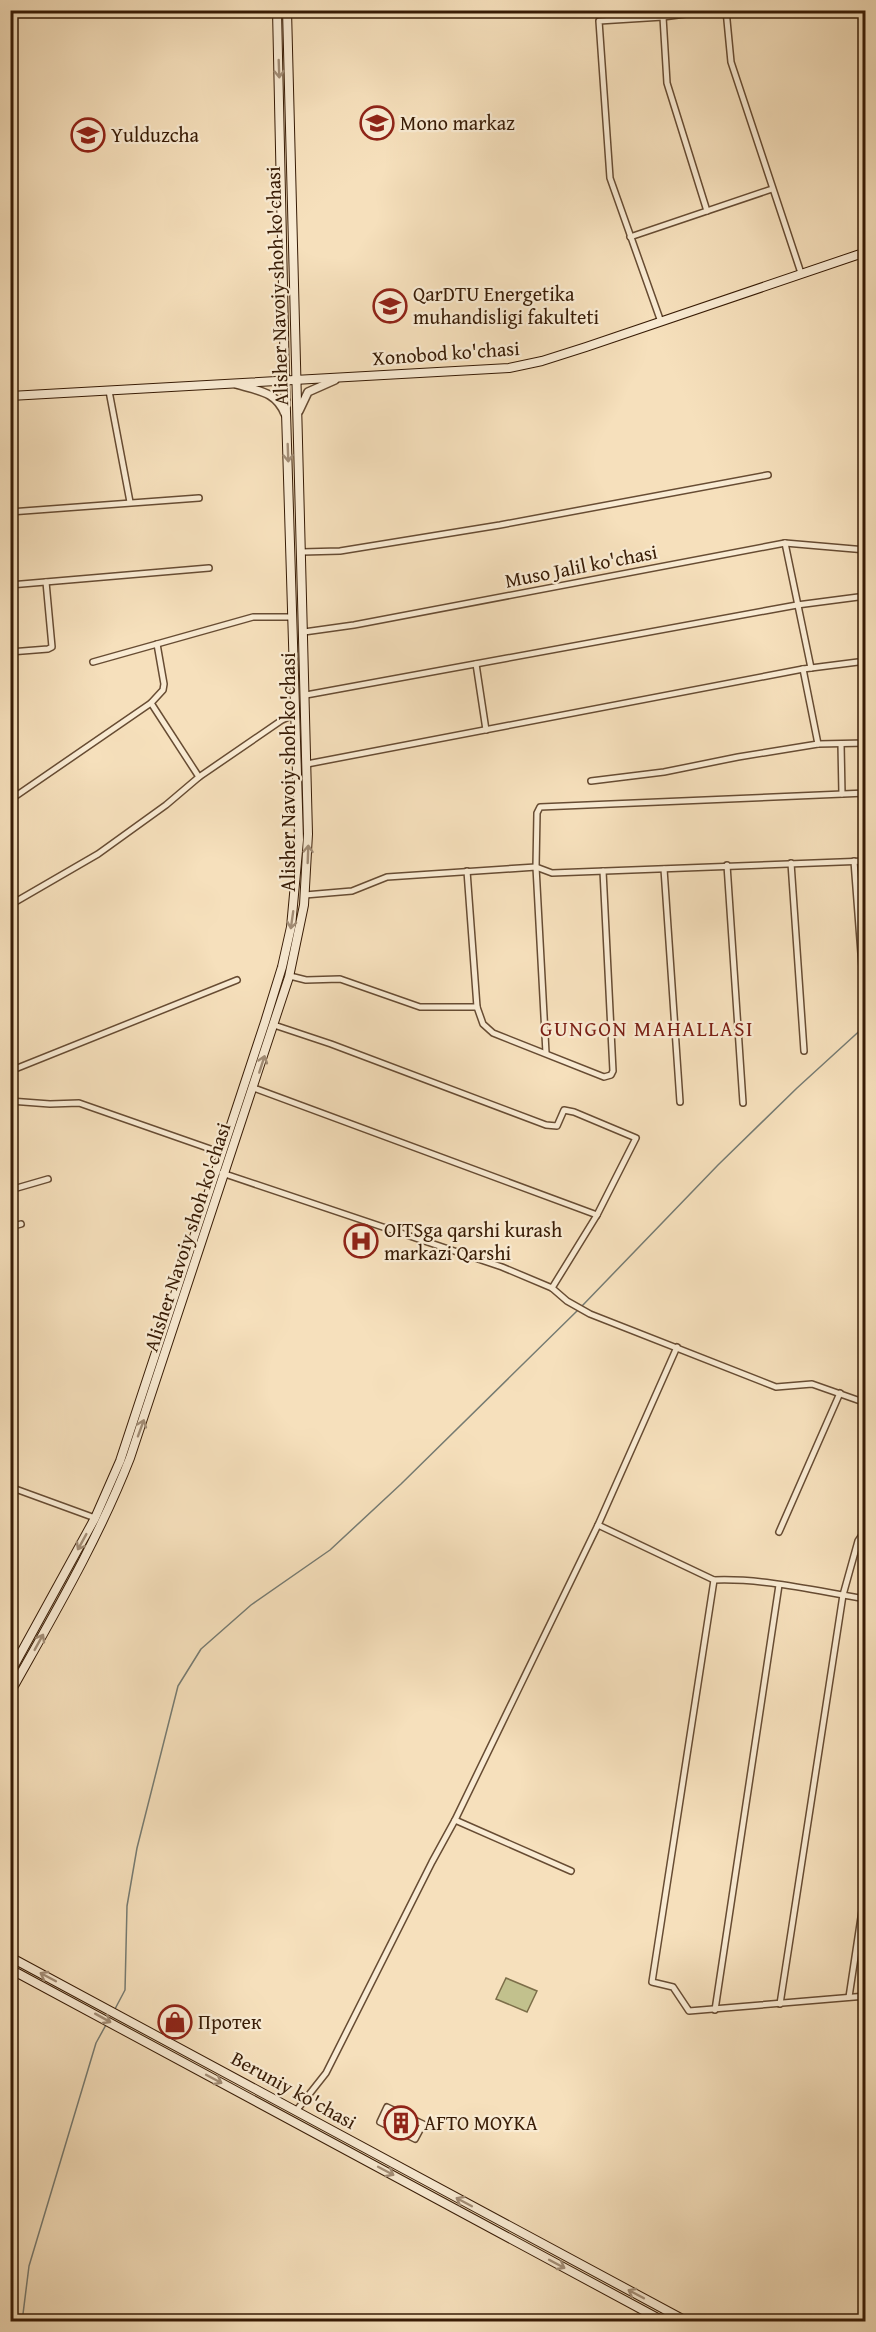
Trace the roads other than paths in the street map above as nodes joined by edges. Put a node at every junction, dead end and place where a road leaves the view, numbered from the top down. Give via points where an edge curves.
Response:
1 (277, 10) edge
2 (287, 10) edge
3 (716, 10) edge
4 (726, 10) edge
5 (663, 17) junction
6 (772, 189) junction
7 (707, 211) junction
8 (287, 215) junction
9 (630, 237) junction
10 (866, 252) edge
11 (801, 273) junction
12 (661, 322) junction
13 (344, 376) junction
14 (296, 379) junction
15 (285, 380) junction
16 (231, 383) junction
17 (109, 391) junction
18 (10, 396) edge
19 (287, 416) junction
20 (297, 417) junction
21 (768, 475) dead end
22 (199, 498) dead end
23 (130, 502) junction
24 (10, 512) edge
25 (784, 543) junction
26 (866, 550) edge
27 (302, 552) junction
28 (208, 568) dead end
29 (46, 582) junction
30 (10, 585) edge
31 (866, 596) edge
32 (797, 605) junction
33 (292, 617) junction
34 (304, 632) junction
35 (157, 644) junction
36 (10, 652) edge
37 (866, 661) edge
38 (93, 662) dead end
39 (476, 664) junction
40 (811, 668) junction
41 (803, 669) junction
42 (294, 679) junction
43 (306, 679) junction
44 (306, 695) junction
45 (151, 703) junction
46 (295, 714) junction
47 (486, 730) junction
48 (866, 742) edge
49 (818, 744) junction
50 (841, 744) junction
51 (307, 764) junction
52 (199, 777) junction
53 (591, 781) dead end
54 (866, 793) edge
55 (842, 794) junction
56 (10, 800) edge
57 (854, 861) junction
58 (866, 861) edge
59 (791, 863) junction
60 (727, 865) junction
61 (536, 867) junction
62 (664, 869) junction
63 (467, 871) junction
64 (603, 871) junction
65 (305, 895) junction
66 (10, 905) edge
67 (290, 976) junction
68 (237, 980) dead end
69 (864, 993) edge
70 (477, 1007) junction
71 (274, 1025) junction
72 (804, 1051) dead end
73 (546, 1053) junction
74 (10, 1071) edge
75 (254, 1088) junction
76 (10, 1101) edge
77 (680, 1102) dead end
78 (743, 1103) dead end
79 (226, 1155) junction
80 (220, 1172) junction
81 (48, 1179) dead end
82 (10, 1190) edge
83 (597, 1215) junction
84 (21, 1224) dead end
85 (10, 1227) edge
86 (552, 1288) junction
87 (677, 1347) junction
88 (840, 1394) junction
89 (866, 1403) edge
90 (10, 1487) edge
91 (95, 1518) junction
92 (598, 1525) junction
93 (866, 1529) edge
94 (779, 1532) dead end
95 (714, 1580) junction
96 (779, 1585) junction
97 (843, 1595) junction
98 (866, 1599) edge
99 (10, 1673) edge
100 (10, 1693) edge
101 (455, 1820) junction
102 (571, 1871) dead end
103 (866, 1884) edge
104 (10, 1957) edge
105 (10, 1969) edge
106 (866, 1996) edge
107 (849, 1997) junction
108 (780, 2004) junction
109 (715, 2010) junction
110 (187, 2051) junction
111 (182, 2061) junction
112 (387, 2107) joint
113 (296, 2111) junction
114 (415, 2175) junction
115 (410, 2185) junction
116 (665, 2322) edge
117 (688, 2322) edge

1 -> 8 main road, Alisher Navoiy shoh ko'chasi
2 - 8 main road, Alisher Navoiy shoh ko'chasi
3 - 5 street
4 - 6 street via 731,62
5 - 7 street via 667,83
5 - 9 street via 599,21 610,178
6 - 7 street
6 - 11 street
7 - 9 street
8 - 14 main road, Alisher Navoiy shoh ko'chasi
8 - 15 main road, Alisher Navoiy shoh ko'chasi
9 - 12 street
10 - 11 main road, Xonobod ko'chasi
11 - 12 main road, Xonobod ko'chasi
12 - 13 main road, Xonobod ko'chasi via 509,368
13 - 14 main road, Xonobod ko'chasi
13 - 20 street via 308,392
14 - 15 main road, Xonobod ko'chasi
14 - 20 main road, Alisher Navoiy shoh ko'chasi
15 - 16 main road, Xonobod ko'chasi
15 - 19 main road, Alisher Navoiy shoh ko'chasi
16 - 17 main road, Xonobod ko'chasi
16 - 19 street via 275,397
17 - 18 main road, Xonobod ko'chasi
17 - 23 street
19 -> 33 main road, Alisher Navoiy shoh ko'chasi
20 - 27 main road, Alisher Navoiy shoh ko'chasi
21 - 27 street via 489,527 340,551
22 - 23 street
23 - 24 street
25 - 26 street, Muso Jalil ko'chasi
25 - 32 street
25 - 34 street, Muso Jalil ko'chasi
27 - 34 main road, Alisher Navoiy shoh ko'chasi
28 - 29 street
29 - 30 street
29 - 36 street via 52,647
31 - 32 street
32 - 39 street
32 - 40 street
33 - 35 street via 253,617
33 - 42 main road, Alisher Navoiy shoh ko'chasi
34 - 43 main road, Alisher Navoiy shoh ko'chasi
35 - 38 street
35 - 45 street via 164,684
37 - 40 street
39 - 44 street
39 - 47 street
40 - 41 street
41 - 47 street
41 - 49 street
42 - 43 street
42 - 46 main road, Alisher Navoiy shoh ko'chasi
43 - 44 main road, Alisher Navoiy shoh ko'chasi
44 - 51 main road, Alisher Navoiy shoh ko'chasi
45 - 52 street
45 - 56 street
46 - 52 street
46 -> 79 main road, Alisher Navoiy shoh ko'chasi via 299,840 291,927
47 - 51 street
48 - 50 street
49 - 50 street
49 - 53 street
50 - 55 street
65 -> 51 main road, Alisher Navoiy shoh ko'chasi
52 - 66 street via 98,854
54 - 55 street
55 - 61 street via 540,807
57 - 58 street
57 - 59 street
57 - 69 street
59 - 60 street
59 - 72 street
60 - 62 street
60 - 78 street
61 - 63 street
61 - 64 street via 552,873
61 - 73 street
62 - 64 street
62 - 77 street
63 - 65 street via 387,877 352,891
63 - 70 street
64 - 73 street via 614,1071 604,1077
65 - 67 main road, Alisher Navoiy shoh ko'chasi
67 - 70 street via 306,980 340,979 420,1007
67 - 71 main road, Alisher Navoiy shoh ko'chasi
68 - 74 street
70 - 73 street via 483,1024 493,1033
75 -> 71 main road, Alisher Navoiy shoh ko'chasi
71 - 83 street via 546,1125 557,1126 564,1110 636,1138
75 - 79 main road, Alisher Navoiy shoh ko'chasi
75 - 83 street
76 - 79 street via 78,1103
79 - 80 main road, Alisher Navoiy shoh ko'chasi
80 - 86 street via 502,1267
80 - 91 main road, Alisher Navoiy shoh ko'chasi via 134,1422
100 -> 80 main road, Alisher Navoiy shoh ko'chasi via 118,1488 147,1410
81 - 82 street
83 - 86 street
84 - 85 street
86 - 87 street via 590,1314
87 - 88 street via 776,1387 812,1384
87 - 92 street
88 - 89 street
88 - 94 street
90 - 91 street
91 -> 99 main road, Alisher Navoiy shoh ko'chasi
92 - 95 street
92 - 101 street
93 - 97 street via 858,1541
95 - 96 street
95 - 109 street via 652,1982 673,1987 688,2011
96 - 97 street
96 - 109 street
97 - 98 street
97 - 108 street
101 - 102 street
101 - 113 street via 326,2073
103 - 107 street
110 -> 104 main road, Beruniy ko'chasi
105 -> 111 main road, Beruniy ko'chasi
106 - 107 street
107 - 108 street
108 - 109 street
110 - 111 main road
110 - 113 main road, Beruniy ko'chasi
111 -> 115 main road, Beruniy ko'chasi
112 - 112 street via 423,2124 415,2139 380,2122
113 - 114 main road, Beruniy ko'chasi
114 - 115 main road
117 -> 114 main road, Beruniy ko'chasi
115 -> 116 main road, Beruniy ko'chasi

